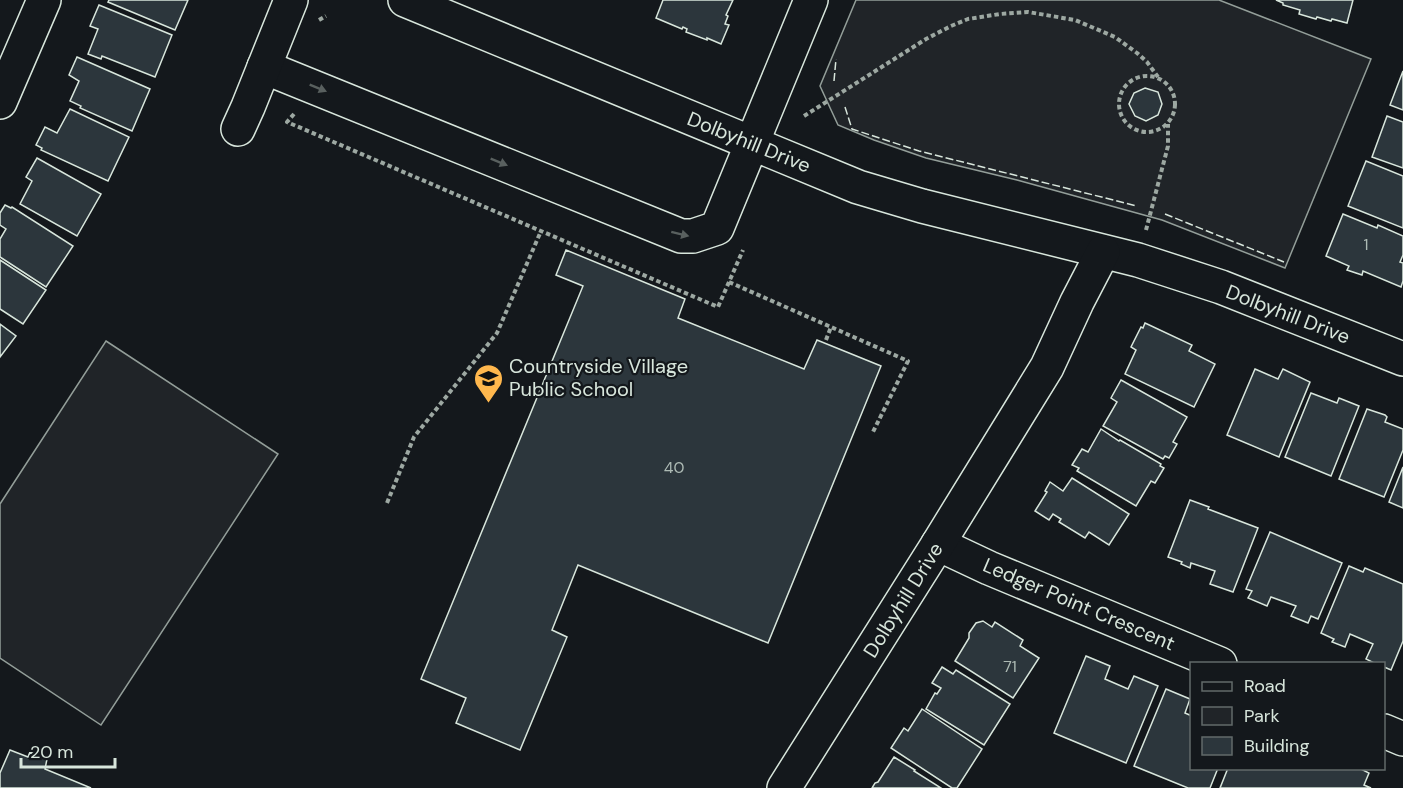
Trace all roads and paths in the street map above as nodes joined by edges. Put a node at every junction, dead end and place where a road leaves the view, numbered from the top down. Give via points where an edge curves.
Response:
1 (44, 0) edge
2 (291, 0) edge
3 (405, 0) edge
4 (811, 0) edge
5 (264, 67) junction
6 (1158, 77) junction
7 (0, 102) edge
8 (804, 116) dead end
9 (1168, 123) junction
10 (238, 129) dead end
11 (752, 143) junction
12 (542, 231) dead end
13 (1103, 252) junction
14 (1138, 260) junction
15 (729, 282) dead end
16 (831, 327) junction
17 (826, 340) dead end
18 (1403, 359) edge
19 (873, 432) dead end
20 (387, 503) dead end
21 (938, 544) junction
22 (1218, 662) edge
23 (1385, 732) edge
24 (1403, 740) edge
25 (784, 788) edge

1 - 7 street
2 - 5 street
3 - 11 street, Dolbyhill Drive
4 - 11 street
5 - 10 street
5 -> 11 street via 681,236 717,228
6 - 8 path via 1137,52 1115,37 1075,20 1028,12 1000,14 968,19 926,39
6 - 9 path via 1175,97 1173,116
6 - 9 path via 1139,76 1130,80 1119,96 1120,115 1133,129 1142,132 1161,129
9 - 14 path via 1168,147
11 - 13 street, Dolbyhill Drive via 858,187
12 - 20 path via 496,333 414,437
13 - 14 street, Dolbyhill Drive
13 - 21 street, Dolbyhill Drive via 1047,367
14 - 18 street, Dolbyhill Drive via 1221,287
15 - 16 path
16 - 17 path
16 - 19 path via 908,361
21 - 22 street, Ledger Point Crescent
21 - 25 street, Dolbyhill Drive
23 - 24 street

